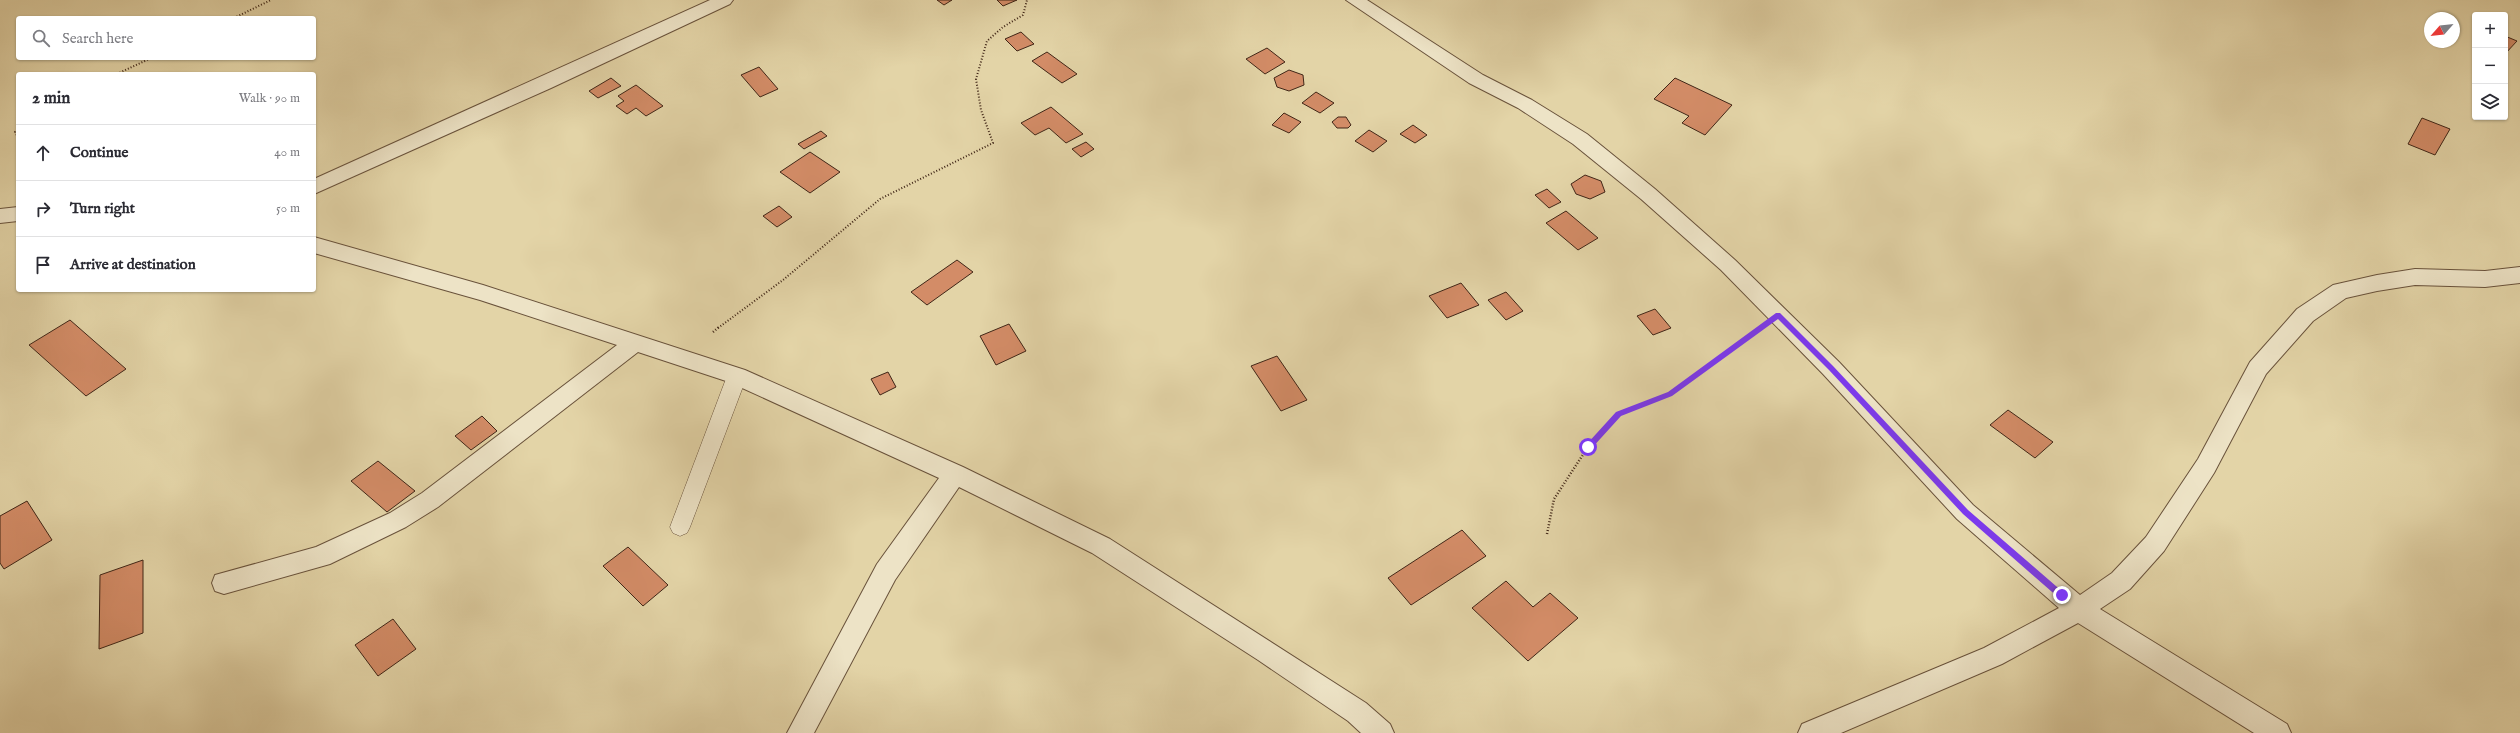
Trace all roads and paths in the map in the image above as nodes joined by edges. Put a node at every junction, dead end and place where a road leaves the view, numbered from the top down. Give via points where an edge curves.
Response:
1 (271, 0) edge
2 (724, 0) edge
3 (1026, 0) edge
4 (1355, 0) edge
5 (238, 16) edge
6 (147, 60) edge
7 (121, 72) edge
8 (316, 186) edge
9 (16, 214) edge
10 (0, 216) edge
11 (316, 246) edge
12 (2520, 275) edge
13 (1778, 315) junction
14 (635, 343) junction
15 (679, 357) junction
16 (737, 376) junction
17 (955, 474) junction
18 (680, 526) dead end
19 (1547, 534) dead end
20 (224, 584) dead end
21 (2079, 610) junction
22 (800, 733) edge
23 (1381, 733) edge
24 (1811, 733) edge
25 (2278, 733) edge

1 - 5 path
2 - 8 street
3 - 15 path via 1023,15 987,41 976,79 981,110 993,143 880,199 783,280
4 - 13 street via 1469,75 1525,104 1580,139 1654,199 1728,265
6 - 7 path
9 - 10 street
11 - 14 street via 483,293
12 - 21 street via 2485,279 2415,277 2377,283 2340,291 2305,315 2258,368 2206,466 2155,544 2121,581
13 - 19 path via 1670,394 1618,414 1588,447 1554,499
13 - 21 street via 1965,512
14 - 15 street
14 - 20 street via 430,500 398,520 321,556
15 - 16 street
16 - 17 street
16 - 18 lane
17 - 22 street via 886,572
17 - 23 street via 1101,546 1357,712
21 - 24 street via 1993,656
21 - 25 street

